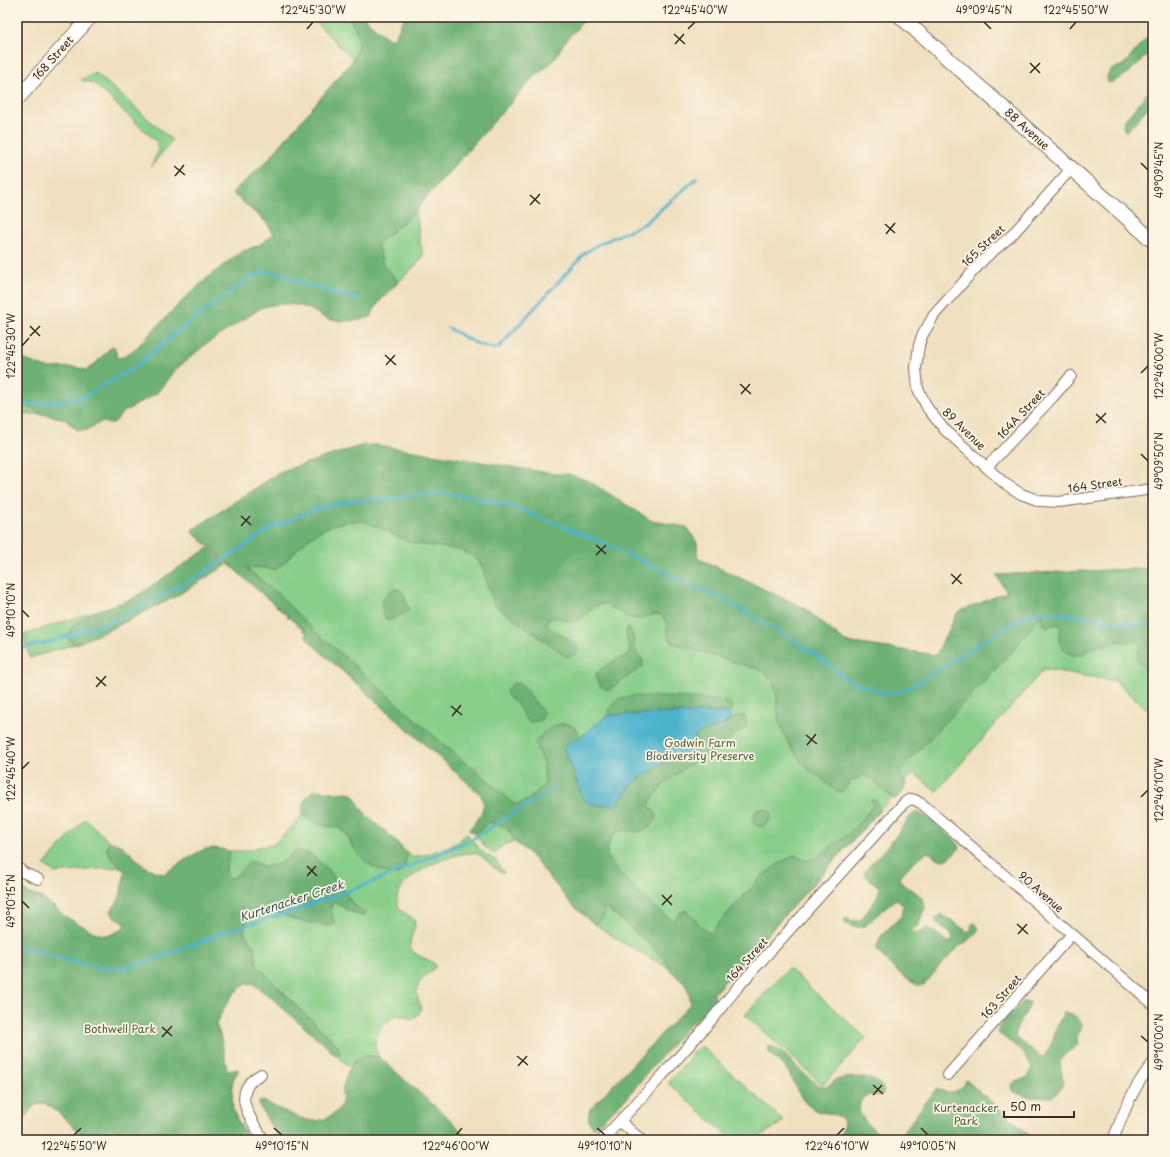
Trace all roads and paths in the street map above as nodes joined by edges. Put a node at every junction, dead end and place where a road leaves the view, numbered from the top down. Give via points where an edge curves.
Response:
1 (90, 17) edge
2 (901, 17) edge
3 (17, 99) edge
4 (1071, 169) junction
5 (1153, 241) edge
6 (919, 345) joint
7 (1071, 376) dead end
8 (987, 468) junction
9 (1153, 489) edge
10 (1040, 500) joint
11 (912, 799) joint
12 (17, 867) edge
13 (38, 879) dead end
14 (1072, 934) junction
15 (1153, 1004) edge
16 (1153, 1063) edge
17 (261, 1074) dead end
18 (948, 1075) dead end
19 (620, 1121) junction
20 (264, 1140) edge
21 (602, 1140) edge
22 (641, 1140) edge
23 (1113, 1140) edge

1 - 3 main road, 168 Street
2 - 4 main road, 88 Avenue
4 - 5 main road, 88 Avenue
4 - 6 street, 165 Street via 934,315 926,326
6 - 8 street, 89 Avenue via 916,368 918,389 928,409 944,429
7 - 8 street, 164A Street
8 - 10 street, 89 Avenue via 1012,489
9 - 10 street, 164 Street via 1059,502
11 - 14 street, 90 Avenue via 922,804
11 - 19 street, 164 Street via 904,803 890,818
12 - 13 street
14 - 15 street, 90 Avenue
14 - 18 street, 163 Street
16 - 23 street via 1133,1092
17 - 20 street via 250,1082 244,1100 249,1115
19 - 21 street, 164 Street
19 - 22 street

